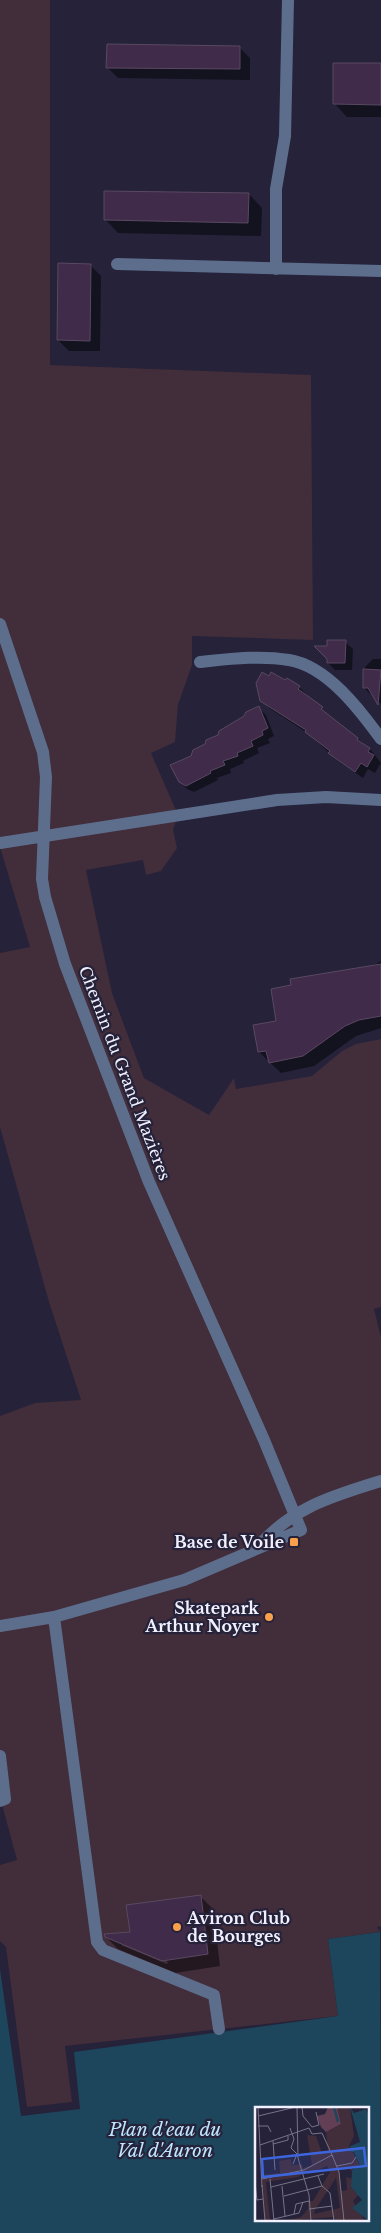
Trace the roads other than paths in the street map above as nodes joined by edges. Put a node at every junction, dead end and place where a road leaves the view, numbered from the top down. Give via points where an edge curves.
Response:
1 (288, 0) edge
2 (117, 264) dead end
3 (276, 269) junction
4 (381, 271) edge
5 (0, 624) edge
6 (200, 662) dead end
7 (381, 739) edge
8 (381, 800) edge
9 (43, 835) junction
10 (0, 843) edge
11 (381, 1481) edge
12 (294, 1514) junction
13 (54, 1617) junction
14 (0, 1626) edge
15 (0, 1756) edge
16 (0, 1801) edge
17 (219, 2029) dead end

1 - 3 street via 285,136 276,189
2 - 3 street
3 - 4 street
5 - 9 street, Chemin du Grand Mazières via 43,752 46,777
6 - 7 street via 291,660 314,670 339,688
8 - 9 street via 326,797 277,800
9 - 10 street
9 - 12 street, Chemin du Grand Mazières via 45,897 65,964 149,1182
11 - 12 street via 328,1497
12 - 13 street, Chemin du Grand Mazières via 301,1530 184,1580
13 - 14 street, Chemin du Grand Mazières
13 - 17 street via 97,1942 103,1950 214,1995
15 - 16 street via 6,1790 5,1799

